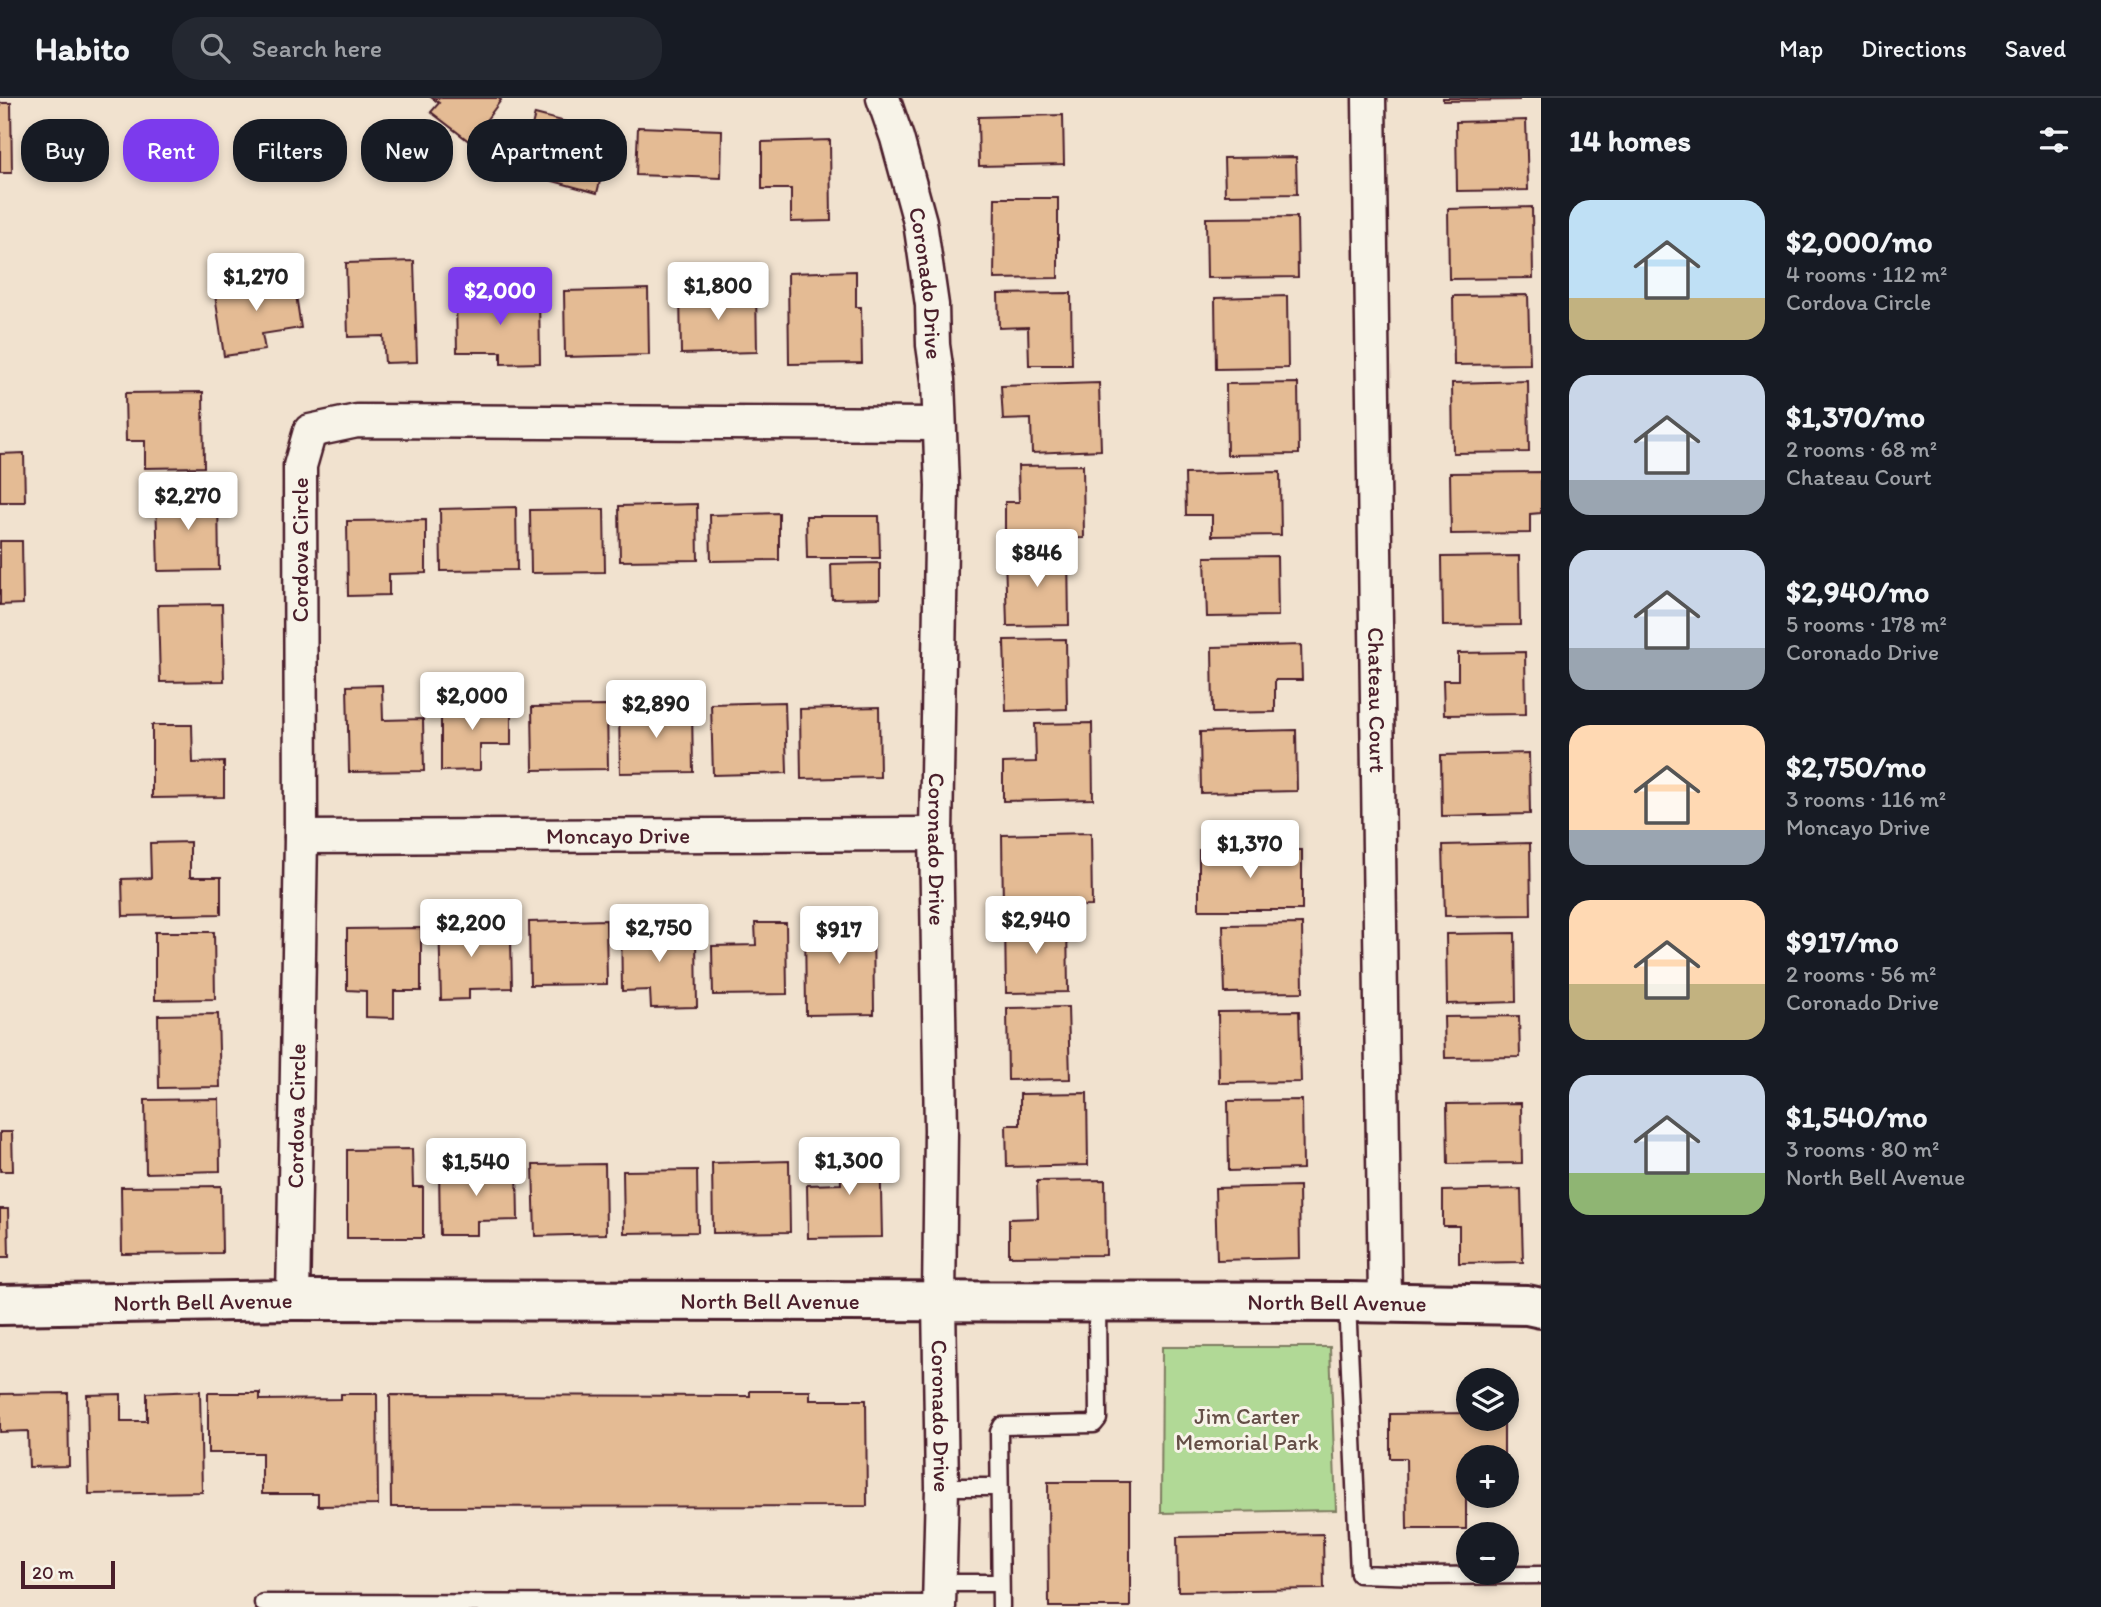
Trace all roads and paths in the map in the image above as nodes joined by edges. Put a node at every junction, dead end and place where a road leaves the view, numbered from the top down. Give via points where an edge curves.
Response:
1 (883, 98) edge
2 (1368, 98) edge
3 (939, 424) junction
4 (936, 834) junction
5 (301, 837) junction
6 (293, 1300) junction
7 (939, 1302) junction
8 (1097, 1302) junction
9 (1347, 1302) junction
10 (1385, 1302) junction
11 (0, 1305) edge
12 (1541, 1308) edge
13 (942, 1487) junction
14 (999, 1487) junction
15 (1541, 1575) edge
16 (1000, 1583) junction
17 (940, 1598) edge
18 (263, 1603) dead end
19 (414, 1606) edge
20 (1001, 1607) edge

1 - 3 street, Coronado Drive via 920,222 932,305
2 - 10 street, Chateau Court
3 - 4 street, Coronado Drive
3 - 5 street, Cordova Circle via 357,421 310,431 300,466
4 - 5 street, Moncayo Drive
4 - 7 street, Coronado Drive
5 - 6 street, Cordova Circle
6 - 7 street, North Bell Avenue
6 - 11 street, North Bell Avenue
7 - 8 street, North Bell Avenue
7 - 13 street, Coronado Drive
8 - 9 street, North Bell Avenue
8 - 14 lane via 1098,1419 1094,1424 1002,1426
9 - 10 street, North Bell Avenue
9 - 15 lane via 1359,1574
10 - 12 street, North Bell Avenue
13 - 14 lane
13 - 17 street, Coronado Drive
14 - 16 lane
16 - 17 lane
16 - 20 lane
17 - 19 lane
18 - 19 lane

